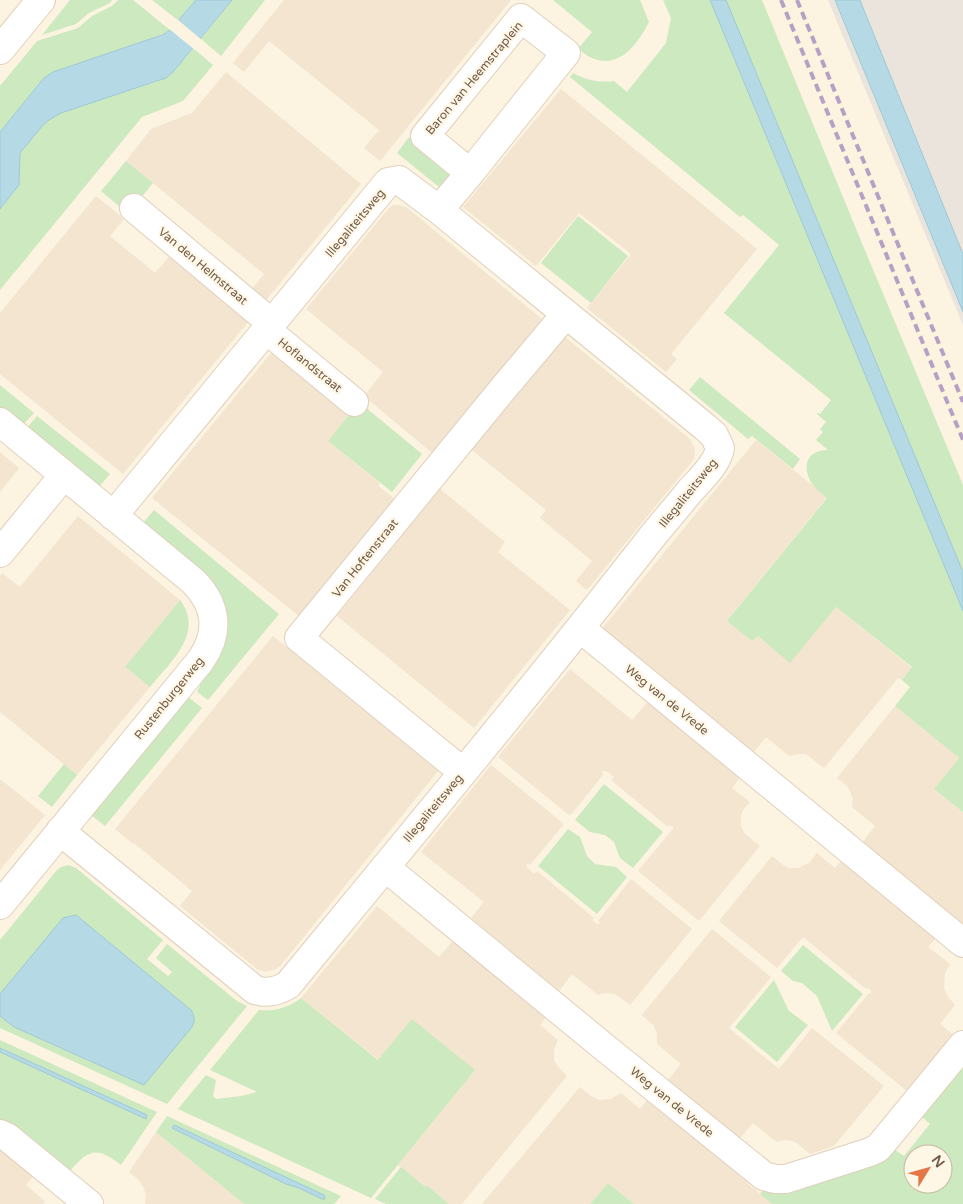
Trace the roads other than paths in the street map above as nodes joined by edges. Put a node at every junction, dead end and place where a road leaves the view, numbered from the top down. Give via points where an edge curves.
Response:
1 (41, 0) edge
2 (0, 50) edge
3 (470, 173) junction
4 (134, 208) dead end
5 (439, 210) junction
6 (566, 314) junction
7 (269, 327) junction
8 (354, 402) dead end
9 (0, 422) edge
10 (64, 475) junction
11 (113, 516) junction
12 (0, 553) edge
13 (580, 628) junction
14 (463, 772) junction
15 (60, 831) junction
16 (385, 867) junction
17 (0, 905) edge
18 (963, 942) edge
19 (963, 1045) edge
20 (0, 1134) edge
21 (89, 1204) edge

1 - 2 street
3 - 3 street, Baron van Heemstraplein via 425,136 521,18 566,53
3 - 5 street, Baron van Heemstraplein
4 - 7 street, Van den Helmstraat via 263,316
5 - 6 street, Illegaliteitsweg
5 - 7 street, Illegaliteitsweg via 399,180 388,182
6 - 13 street, Illegaliteitsweg via 705,427 714,435 720,448 708,470
6 - 14 street, Van Hoftenstraat via 299,638
7 - 8 street, Hoflandstraat via 274,336
7 - 11 street, Illegaliteitsweg
9 - 10 street, Rustenburgerweg
10 - 11 street, Rustenburgerweg
10 - 12 street
11 - 15 street, Rustenburgerweg via 199,587 212,612 213,633 201,660
13 - 14 street, Illegaliteitsweg
13 - 18 street, Weg van de Vrede
14 - 16 street, Illegaliteitsweg
15 - 16 street, Illegaliteitsweg via 261,992 288,985
15 - 17 street, Rustenburgerweg
16 - 19 street, Weg van de Vrede via 764,1176 786,1179 878,1148
20 - 21 street

